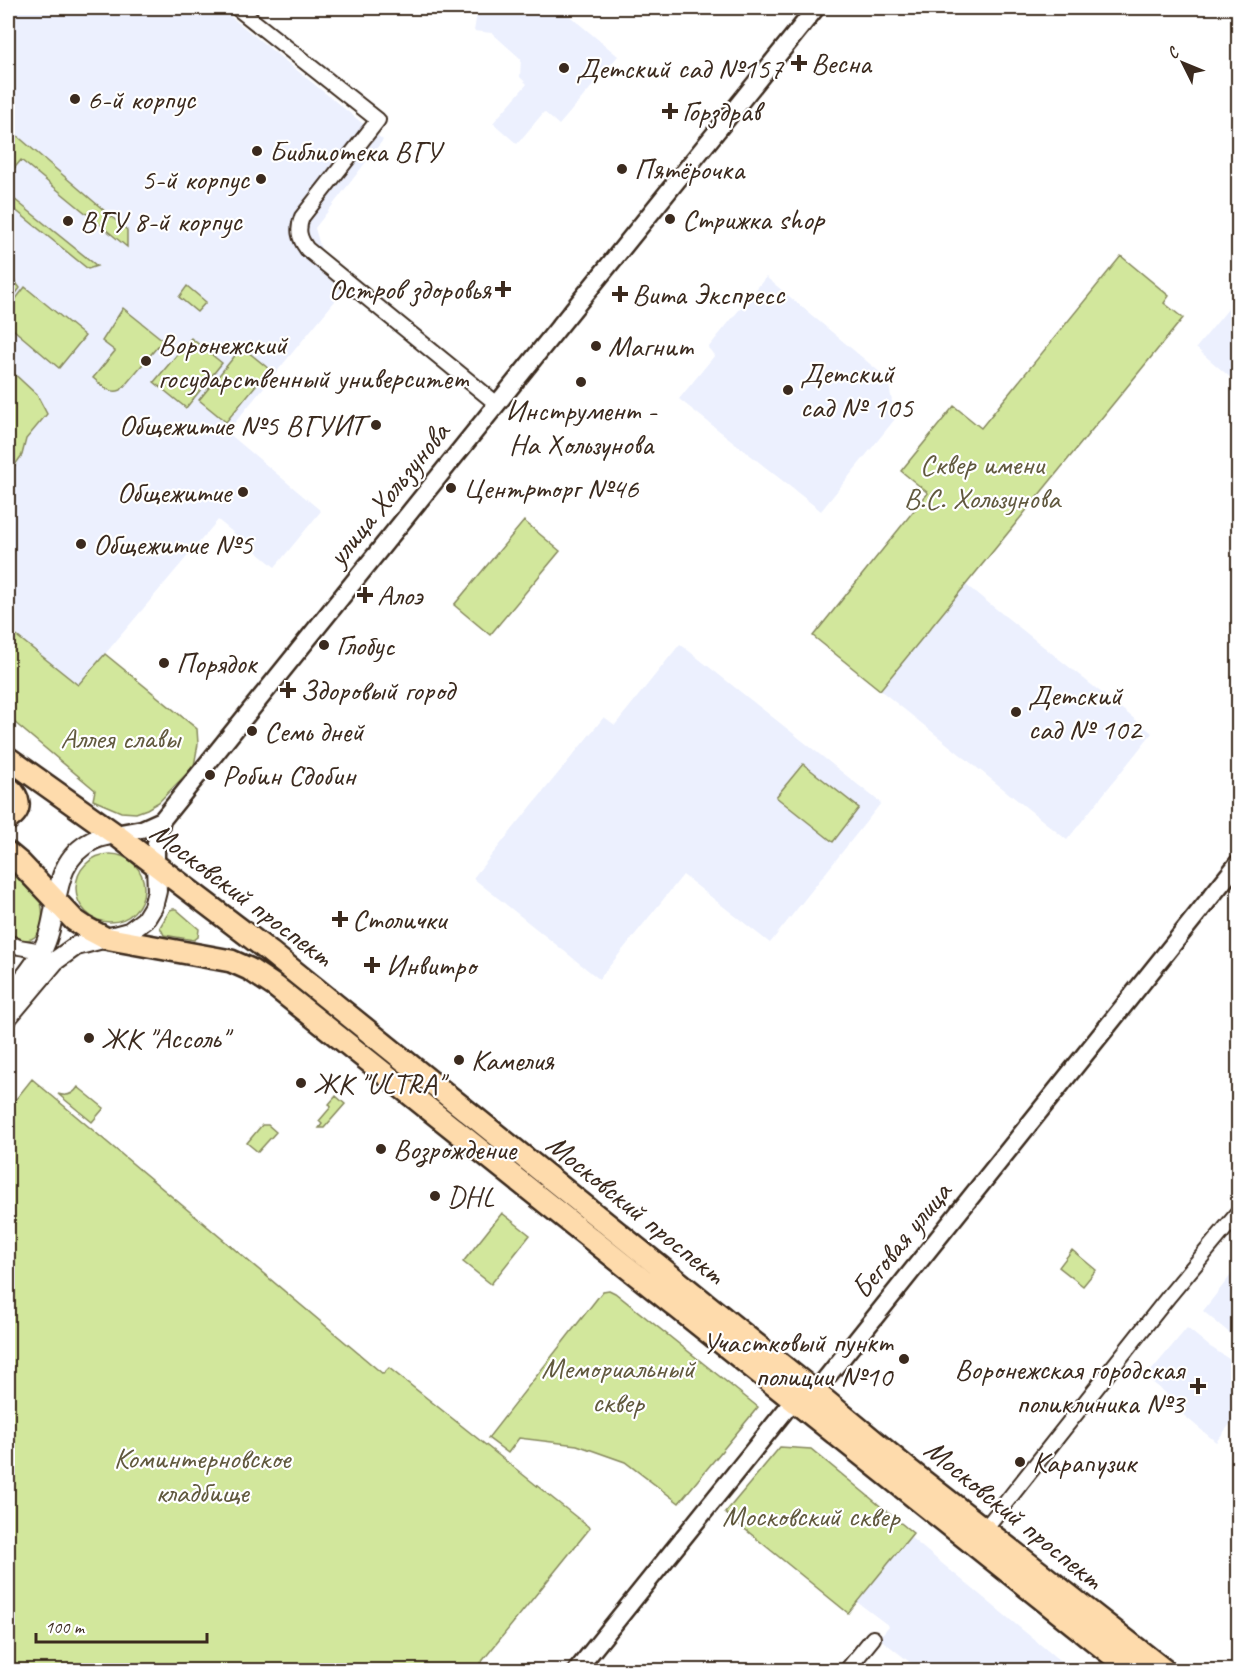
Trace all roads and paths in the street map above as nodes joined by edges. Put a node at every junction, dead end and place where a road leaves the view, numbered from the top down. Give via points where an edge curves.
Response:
1 (237, 8) edge
2 (816, 8) edge
3 (497, 404) junction
4 (8, 758) edge
5 (8, 787) edge
6 (8, 819) edge
7 (162, 820) junction
8 (115, 834) junction
9 (8, 853) edge
10 (1239, 863) edge
11 (156, 866) junction
12 (56, 900) junction
13 (105, 938) junction
14 (8, 942) edge
15 (42, 951) junction
16 (8, 999) edge
17 (8, 1017) edge
18 (1239, 1213) edge
19 (815, 1392) junction
20 (793, 1401) junction
21 (984, 1530) junction
22 (873, 1638) dead end
23 (577, 1671) edge
24 (847, 1671) edge
25 (1131, 1671) edge
26 (1164, 1671) edge

1 - 3 street via 378,120 302,217 299,234 307,249
2 - 3 street, улица Хользунова
3 - 7 street, улица Хользунова
4 - 8 main road, Московский проспект
5 - 6 main road via 16,795 19,807
7 - 8 street
7 - 11 street, улица Хользунова
8 - 11 main road, Московский проспект
8 - 12 main road via 78,849 67,863
9 - 12 main road, Московский проспект
10 - 19 street, Беговая улица
11 - 13 main road, улица Хользунова via 157,891 145,920 129,932
11 - 19 main road, Московский проспект via 270,952
12 - 13 main road, Московский проспект via 74,920
12 - 15 main road
13 - 17 main road, улица Хользунова via 76,946 55,961
13 - 20 main road, Московский проспект via 231,961 276,987
14 - 15 street
15 - 16 main road
18 - 21 street
19 - 20 street, Беговая улица
19 - 21 main road, Московский проспект
20 - 23 street, Беговая улица
20 - 25 main road, Московский проспект
21 - 26 main road, Московский проспект
22 - 24 street

